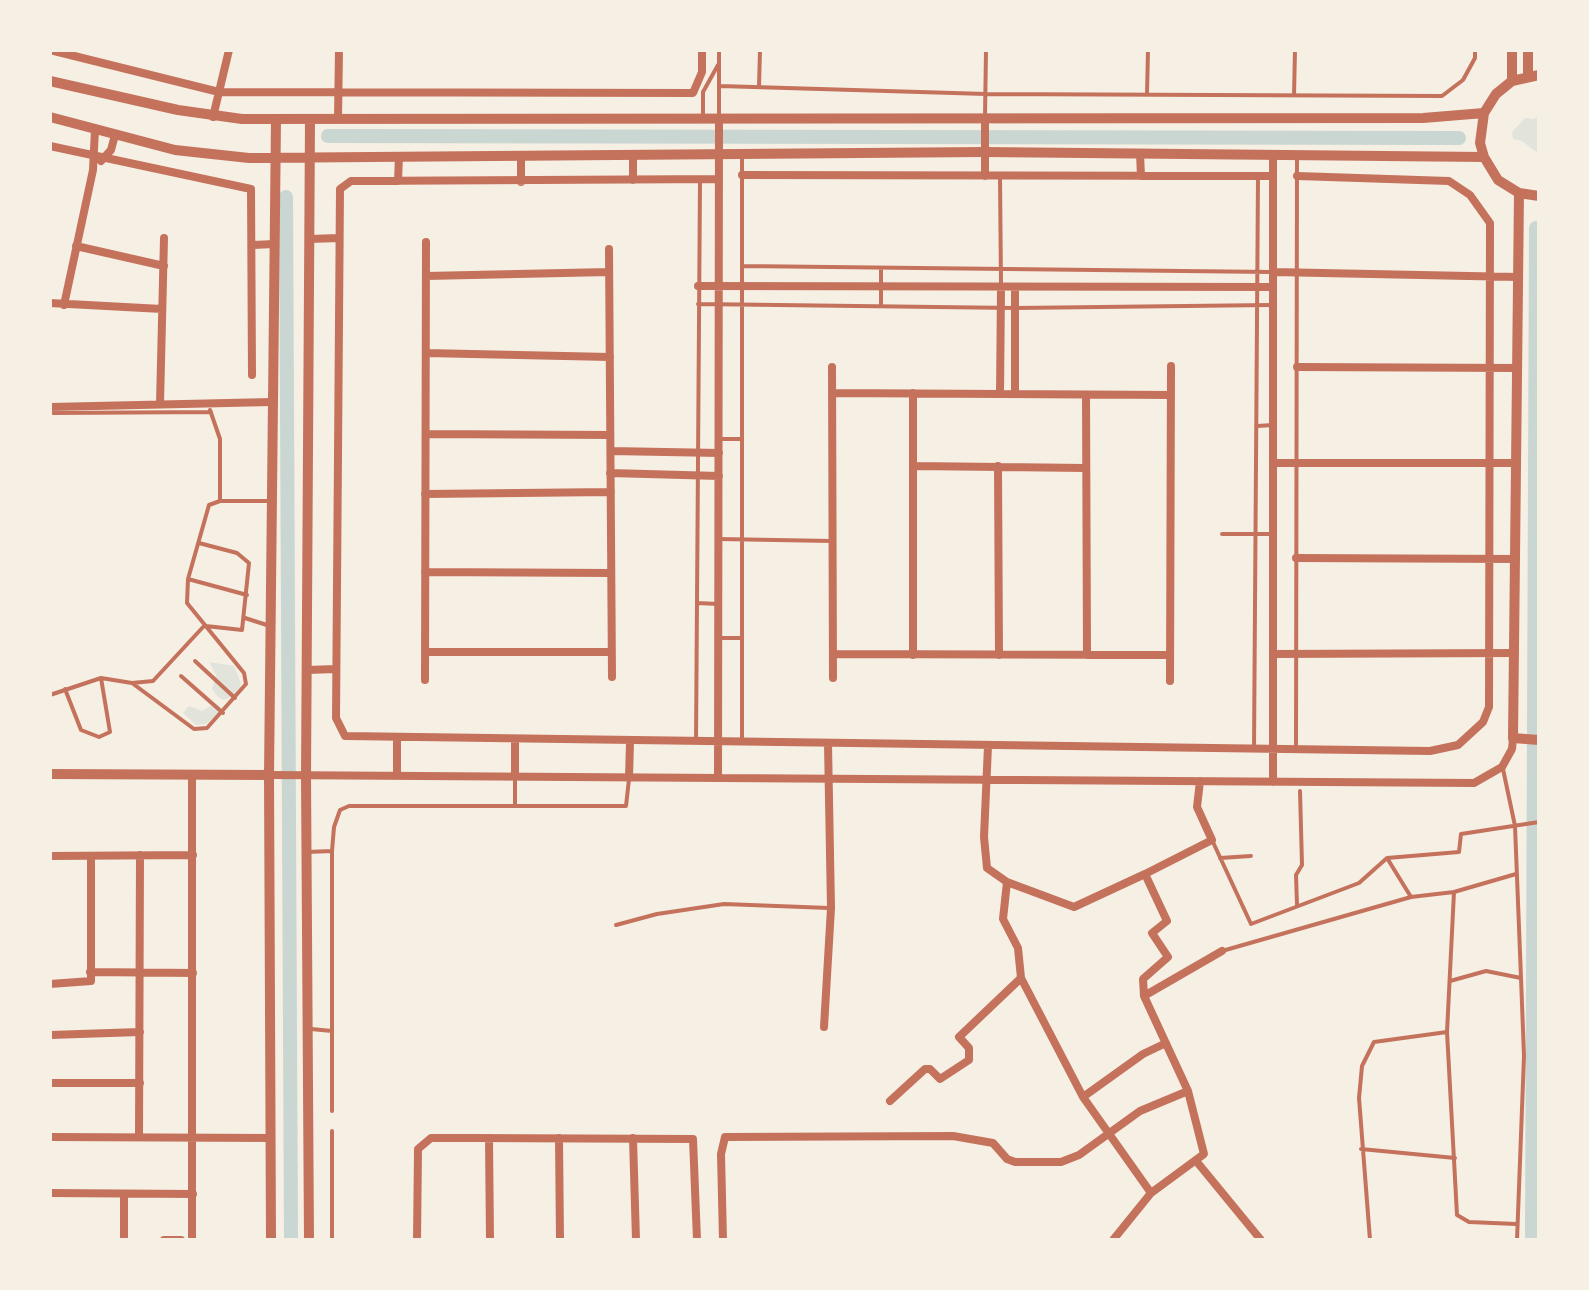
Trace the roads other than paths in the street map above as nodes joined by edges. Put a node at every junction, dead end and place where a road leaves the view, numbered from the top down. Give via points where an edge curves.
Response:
1 (50, 50) edge
2 (229, 50) edge
3 (339, 50) edge
4 (702, 50) edge
5 (719, 50) edge
6 (760, 50) edge
7 (986, 50) edge
8 (1148, 50) edge
9 (1295, 50) edge
10 (1475, 50) edge
11 (1512, 50) edge
12 (1528, 50) edge
13 (719, 63) junction
14 (1534, 75) edge
15 (50, 81) edge
16 (1512, 81) junction
17 (720, 86) junction
18 (759, 86) junction
19 (339, 91) junction
20 (219, 92) junction
21 (986, 94) junction
22 (1147, 94) junction
23 (1294, 95) junction
24 (1484, 113) junction
25 (50, 117) edge
26 (213, 117) junction
27 (276, 119) junction
28 (338, 119) junction
29 (703, 119) junction
30 (310, 120) junction
31 (719, 123) junction
32 (985, 124) junction
33 (95, 129) junction
34 (115, 135) junction
35 (50, 146) edge
36 (984, 149) junction
37 (719, 150) junction
38 (742, 153) junction
39 (633, 154) junction
40 (1140, 154) junction
41 (521, 155) junction
42 (91, 156) junction
43 (309, 156) junction
44 (399, 156) junction
45 (1273, 156) junction
46 (1297, 156) junction
47 (276, 157) junction
48 (1484, 157) junction
49 (103, 159) junction
50 (93, 170) junction
51 (742, 175) junction
52 (985, 176) junction
53 (1000, 176) junction
54 (1141, 176) junction
55 (1258, 176) junction
56 (1273, 176) junction
57 (1297, 176) junction
58 (700, 179) junction
59 (719, 179) junction
60 (633, 180) junction
61 (398, 181) junction
62 (521, 182) junction
63 (1519, 193) junction
64 (1539, 196) edge
65 (164, 238) dead end
66 (339, 238) junction
67 (309, 239) junction
68 (426, 242) dead end
69 (274, 244) junction
70 (253, 245) junction
71 (76, 246) junction
72 (609, 249) dead end
73 (164, 266) junction
74 (742, 266) junction
75 (881, 268) junction
76 (1001, 270) junction
77 (609, 272) junction
78 (1258, 272) junction
79 (1273, 272) junction
80 (1297, 273) junction
81 (426, 276) junction
82 (1491, 277) junction
83 (1518, 277) junction
84 (718, 285) junction
85 (698, 286) junction
86 (741, 286) junction
87 (881, 287) junction
88 (1001, 287) junction
89 (1015, 287) junction
90 (1257, 287) junction
91 (1273, 287) junction
92 (50, 303) edge
93 (698, 304) junction
94 (718, 304) junction
95 (742, 304) junction
96 (64, 305) junction
97 (1257, 305) junction
98 (1273, 305) junction
99 (881, 306) junction
100 (1001, 308) junction
101 (1015, 308) junction
102 (162, 309) junction
103 (426, 353) junction
104 (610, 357) junction
105 (1171, 366) dead end
106 (832, 367) dead end
107 (1297, 367) junction
108 (1491, 368) junction
109 (1517, 368) junction
110 (252, 375) dead end
111 (832, 393) junction
112 (913, 393) junction
113 (1000, 394) junction
114 (1015, 394) junction
115 (1086, 395) junction
116 (1171, 395) junction
117 (272, 402) junction
118 (160, 404) junction
119 (210, 407) junction
120 (51, 410) edge
121 (1273, 425) junction
122 (1257, 426) junction
123 (426, 434) junction
124 (610, 435) junction
125 (719, 439) junction
126 (742, 439) junction
127 (611, 451) junction
128 (697, 453) junction
129 (719, 453) junction
130 (1273, 463) junction
131 (1296, 463) junction
132 (1516, 463) junction
133 (1491, 464) junction
134 (914, 466) junction
135 (998, 466) junction
136 (1086, 468) junction
137 (610, 473) junction
138 (697, 475) junction
139 (719, 476) junction
140 (611, 492) junction
141 (425, 494) junction
142 (220, 501) junction
143 (271, 501) junction
144 (1222, 534) dead end
145 (1256, 534) junction
146 (1273, 534) junction
147 (719, 539) junction
148 (742, 539) junction
149 (832, 541) junction
150 (198, 543) junction
151 (1296, 558) junction
152 (1491, 559) junction
153 (1515, 559) junction
154 (425, 572) junction
155 (611, 573) junction
156 (188, 579) junction
157 (248, 595) junction
158 (697, 603) junction
159 (718, 604) junction
160 (245, 618) junction
161 (204, 626) junction
162 (270, 626) junction
163 (1273, 626) junction
164 (1255, 627) junction
165 (718, 638) junction
166 (742, 638) junction
167 (425, 652) junction
168 (611, 652) junction
169 (1492, 653) junction
170 (1513, 653) junction
171 (833, 654) junction
172 (1273, 654) junction
173 (1296, 654) junction
174 (913, 655) junction
175 (999, 655) junction
176 (1087, 655) junction
177 (1170, 655) junction
178 (195, 661) dead end
179 (336, 669) junction
180 (307, 670) junction
181 (181, 676) dead end
182 (612, 677) dead end
183 (101, 678) junction
184 (833, 678) dead end
185 (425, 680) dead end
186 (1170, 681) dead end
187 (132, 683) junction
188 (65, 689) junction
189 (50, 695) edge
190 (235, 698) junction
191 (223, 713) junction
192 (1513, 738) junction
193 (397, 739) junction
194 (515, 740) junction
195 (1539, 740) edge
196 (630, 742) junction
197 (696, 742) junction
198 (718, 743) junction
199 (742, 743) junction
200 (828, 744) junction
201 (988, 746) junction
202 (1254, 749) junction
203 (1273, 749) junction
204 (1296, 749) junction
205 (1502, 767) junction
206 (50, 774) edge
207 (192, 775) junction
208 (273, 775) junction
209 (303, 776) junction
210 (397, 776) junction
211 (515, 777) junction
212 (629, 778) junction
213 (718, 778) junction
214 (828, 779) junction
215 (988, 780) junction
216 (1200, 781) junction
217 (1273, 782) junction
218 (1300, 791) dead end
219 (515, 804) junction
220 (1539, 822) edge
221 (1515, 826) junction
222 (1212, 840) junction
223 (332, 851) junction
224 (307, 852) junction
225 (140, 855) junction
226 (193, 855) junction
227 (50, 856) edge
228 (91, 856) junction
229 (1251, 856) dead end
230 (1220, 858) junction
231 (1387, 858) junction
232 (1145, 874) junction
233 (1517, 874) junction
234 (1007, 882) junction
235 (1454, 892) junction
236 (1411, 897) junction
237 (1297, 905) junction
238 (831, 908) junction
239 (616, 925) dead end
240 (1222, 951) joint
241 (90, 972) junction
242 (140, 973) junction
243 (193, 973) junction
244 (1021, 978) junction
245 (1521, 978) junction
246 (1450, 981) junction
247 (50, 984) edge
248 (1144, 996) junction
249 (824, 1027) dead end
250 (307, 1029) junction
251 (332, 1031) junction
252 (140, 1032) junction
253 (1447, 1032) junction
254 (50, 1035) edge
255 (1166, 1043) junction
256 (50, 1083) edge
257 (140, 1083) junction
258 (1188, 1091) junction
259 (1083, 1097) junction
260 (890, 1101) dead end
261 (332, 1111) dead end
262 (332, 1131) dead end
263 (1107, 1134) junction
264 (50, 1137) edge
265 (139, 1137) junction
266 (193, 1138) junction
267 (271, 1138) junction
268 (489, 1138) junction
269 (559, 1138) junction
270 (633, 1138) junction
271 (1361, 1149) junction
272 (1455, 1158) junction
273 (1197, 1162) junction
274 (50, 1193) edge
275 (1151, 1193) junction
276 (124, 1194) junction
277 (193, 1194) junction
278 (1516, 1224) junction
279 (1119, 1238) edge
280 (124, 1240) edge
281 (164, 1240) edge
282 (181, 1240) edge
283 (192, 1240) edge
284 (271, 1240) edge
285 (309, 1240) edge
286 (332, 1240) edge
287 (417, 1240) edge
288 (490, 1240) edge
289 (560, 1240) edge
290 (636, 1240) edge
291 (697, 1240) edge
292 (723, 1240) edge
293 (1261, 1240) edge
294 (1370, 1240) edge
295 (1517, 1240) edge

1 - 20 street
2 - 20 street
3 - 19 street
4 - 19 street via 702,72 693,93
5 - 13 lane
6 - 18 lane
7 - 21 lane
8 - 22 lane
9 - 23 lane
10 - 23 lane via 1463,80 1442,96
11 - 16 street
12 - 14 street
13 - 17 lane
13 - 29 lane via 703,92
14 - 16 street
15 - 26 street
16 - 24 street
17 - 18 lane
17 - 31 lane
18 - 21 lane
19 - 20 street
19 - 28 street
20 - 26 street
21 - 22 lane
21 - 32 lane
22 - 23 lane
24 - 32 street
24 - 48 street
25 - 33 street
26 - 27 street
27 - 30 street
27 - 47 street
28 - 29 street
28 - 30 street
29 - 31 street
30 - 43 street
31 - 32 street
31 - 37 street
32 - 36 street
33 - 34 street
33 - 42 street
34 - 47 street via 209,156
34 - 49 street
35 - 42 street
36 - 38 street
36 - 40 street
36 - 52 street
37 - 38 street
37 - 39 street
37 - 59 street
38 - 51 lane
39 - 41 street
39 - 60 street
40 - 45 street
40 - 54 street
41 - 44 street
41 - 62 street
42 - 49 street
42 - 50 street
43 - 44 street
43 - 47 street
43 - 67 street
44 - 61 street
45 - 46 street
45 - 56 street
46 - 48 street
46 - 57 lane
47 - 69 street
48 - 63 street via 1498,180
49 - 50 street
49 - 70 street via 248,187 253,192
50 - 71 street
51 - 52 street
51 - 74 lane
52 - 53 street
53 - 54 street
53 - 76 lane
54 - 55 street
55 - 56 street
55 - 78 lane
56 - 79 street
57 - 80 lane
57 - 82 street via 1449,181 1470,195 1490,223
58 - 59 street
58 - 60 street
58 - 85 lane
59 - 84 street
60 - 62 street
61 - 62 street
61 - 66 street via 345,182 340,189
63 - 64 street
63 - 83 street
65 - 73 street
66 - 67 street
66 - 179 street
67 - 180 street
68 - 81 street
69 - 70 street
69 - 117 street
70 - 110 street
71 - 73 street
71 - 96 street
72 - 77 street
73 - 102 street
74 - 75 lane
74 - 86 lane
75 - 76 lane
75 - 87 lane
76 - 78 lane
76 - 88 lane
77 - 81 street
77 - 104 street
78 - 79 lane
78 - 90 lane
79 - 80 street
79 - 91 street
80 - 82 street
80 - 107 lane
81 - 103 street
82 - 83 street
82 - 108 street
83 - 109 street
84 - 85 street
84 - 86 street
84 - 94 street
85 - 93 lane
86 - 87 street
86 - 95 lane
87 - 88 street
87 - 99 lane
88 - 89 street
88 - 100 street
89 - 90 street
89 - 101 street
90 - 91 street
90 - 97 lane
91 - 98 street
92 - 96 street
93 - 94 lane
93 - 128 lane
94 - 95 lane
94 - 125 street
95 - 99 lane
95 - 126 lane
96 - 102 street
97 - 98 lane
97 - 101 lane
97 - 122 lane
98 - 121 street
99 - 100 lane
100 - 101 lane
100 - 113 street
101 - 114 street
102 - 118 street
103 - 104 street
103 - 123 street
104 - 124 street
105 - 116 street
106 - 111 street
107 - 108 street
107 - 131 lane
108 - 109 street
108 - 133 street
109 - 132 street
111 - 112 street
111 - 149 street
112 - 113 street
112 - 134 street
113 - 114 street
114 - 115 street
115 - 116 street
115 - 136 street
116 - 177 street
117 - 119 street
117 - 143 street
118 - 119 street
118 - 120 street
119 - 120 lane
119 - 142 lane via 220,439
121 - 122 lane
121 - 130 street
122 - 145 lane
123 - 124 street
123 - 141 street
124 - 127 street
125 - 126 lane
125 - 129 street
126 - 148 lane
127 - 128 street
127 - 137 street
128 - 129 street
128 - 138 lane
129 - 139 street
130 - 131 street
130 - 146 street
131 - 133 street
131 - 151 lane
132 - 133 street
132 - 153 street
133 - 152 street
134 - 135 street
134 - 174 street
135 - 136 street
135 - 175 street
136 - 176 street
137 - 138 street
137 - 140 street
138 - 139 street
138 - 158 lane
139 - 147 street
140 - 141 street
140 - 155 street
141 - 154 street
142 - 143 lane
142 - 150 lane via 209,505
143 - 162 street
144 - 145 lane
145 - 146 lane
145 - 164 lane
146 - 163 street
147 - 148 lane
147 - 159 street
148 - 149 lane
148 - 166 lane
149 - 171 street
150 - 156 lane
150 - 157 lane via 237,553 249,563
151 - 152 street
151 - 173 lane
152 - 153 street
152 - 169 street
153 - 170 street
154 - 155 street
154 - 167 street
155 - 168 street
156 - 157 lane
156 - 161 lane via 187,603
157 - 160 lane
158 - 159 lane
158 - 197 lane
159 - 165 street
160 - 161 lane via 242,630
160 - 162 lane
161 - 187 lane via 153,681
161 - 190 lane via 244,673 246,684
162 - 208 street
163 - 164 lane
163 - 172 street
164 - 202 lane
165 - 166 lane
165 - 198 street
166 - 199 lane
167 - 168 street
167 - 185 street
168 - 182 street
169 - 170 street
169 - 173 street
169 - 204 street via 1489,707 1483,722 1458,745 1442,751
170 - 192 street
171 - 174 street
171 - 184 street
172 - 173 street
172 - 203 street
173 - 204 lane
174 - 175 street
175 - 176 street
176 - 177 street
177 - 186 street
178 - 190 lane
179 - 180 street
179 - 193 street via 340,731 350,738
180 - 209 street
181 - 191 lane
183 - 187 lane
183 - 188 lane
183 - 188 lane via 110,732 99,737 81,730
187 - 191 lane via 194,729 207,728
188 - 189 lane
190 - 191 lane
192 - 195 street
192 - 205 street
193 - 194 street
193 - 210 street
194 - 196 street
194 - 211 street
196 - 197 street
196 - 212 street
197 - 198 street
198 - 199 street
198 - 213 street
199 - 200 street
200 - 201 street
200 - 214 street
201 - 202 street
201 - 215 street
202 - 203 street
203 - 204 street
203 - 217 street
205 - 217 street via 1474,783
205 - 221 lane
206 - 207 street
207 - 208 street
207 - 226 street
208 - 209 street
208 - 267 street
209 - 210 street
209 - 224 street
210 - 211 street
211 - 212 street
211 - 219 lane
212 - 213 street
212 - 219 lane via 626,806
213 - 214 street
214 - 215 street
214 - 238 street
215 - 216 street
215 - 234 street via 987,868
216 - 217 street
216 - 222 street via 1197,807
218 - 237 lane
219 - 223 lane via 349,806 337,815
220 - 221 lane
221 - 231 lane via 1461,834 1459,852
221 - 233 lane
222 - 230 lane
222 - 232 street
223 - 224 lane
223 - 251 lane
224 - 250 street
225 - 226 street
225 - 228 street
225 - 242 street
226 - 243 street
227 - 228 street
228 - 241 street
229 - 230 lane
230 - 237 lane via 1251,924
231 - 236 lane
231 - 237 lane via 1359,883
232 - 234 street via 1074,907
232 - 248 street via 1167,921 1152,933 1168,957 1143,979
233 - 235 lane
233 - 245 lane
234 - 244 street via 1003,919 1018,948
235 - 236 lane
235 - 246 lane
236 - 240 lane
238 - 239 lane via 724,904
238 - 249 street
240 - 248 street
241 - 242 street
241 - 247 street via 90,983
242 - 243 street
242 - 252 street
243 - 266 street
244 - 259 street
244 - 260 street via 959,1037 969,1048 969,1060 940,1079 925,1069
245 - 246 lane via 1486,971
245 - 278 lane via 1524,1056
246 - 253 lane
248 - 255 street
250 - 251 lane
250 - 285 street
251 - 261 lane
252 - 254 street
252 - 257 street
253 - 271 lane via 1374,1042 1362,1066
253 - 272 lane
255 - 258 street
255 - 259 street
256 - 257 street
257 - 265 street
258 - 263 street via 1140,1111
258 - 273 street via 1204,1154
259 - 263 street
262 - 286 lane
263 - 275 street
263 - 292 street via 1061,1162 1015,1162 993,1143 953,1136 725,1137
264 - 265 street
265 - 266 street
266 - 267 street
266 - 277 street
267 - 284 street
268 - 269 street
268 - 287 street via 431,1138 421,1144 416,1158
268 - 288 street
269 - 270 street
269 - 289 street
270 - 290 street
270 - 291 street via 691,1139 696,1146
271 - 272 lane
271 - 294 lane
272 - 278 lane via 1457,1215 1462,1221
273 - 275 street
273 - 293 street
274 - 276 street
275 - 279 street
276 - 277 street
276 - 280 street
277 - 283 street
278 - 295 lane
281 - 282 street

